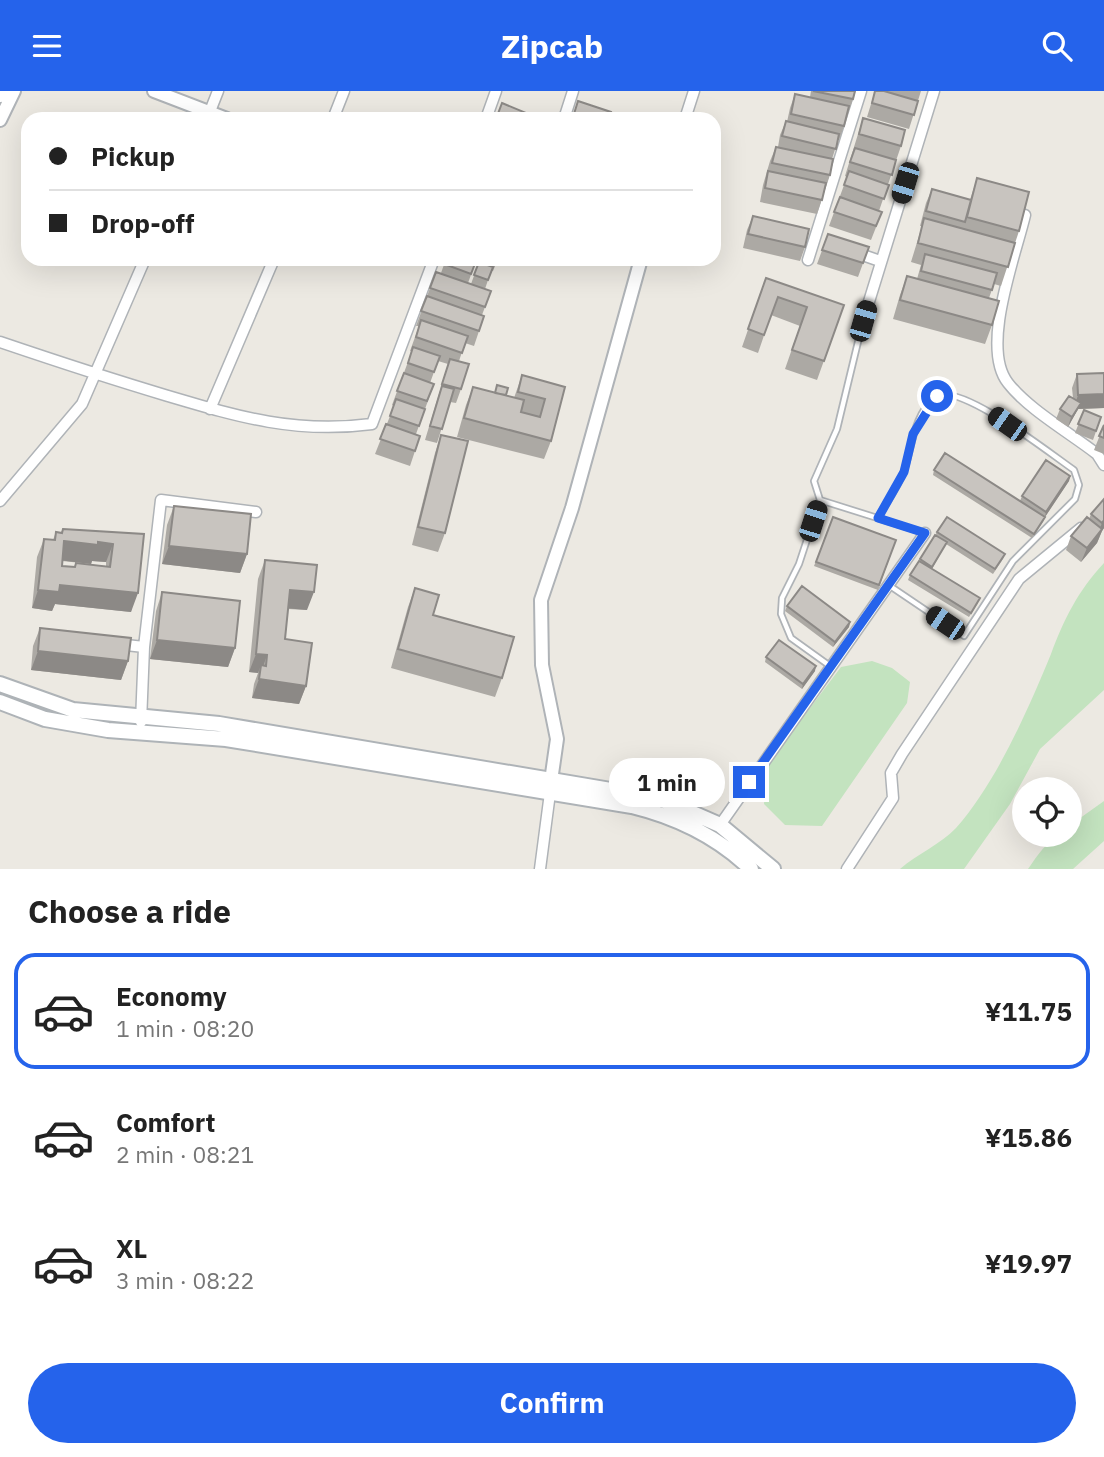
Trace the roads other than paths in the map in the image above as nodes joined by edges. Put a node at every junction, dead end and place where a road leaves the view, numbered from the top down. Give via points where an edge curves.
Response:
1 (2, 91) edge
2 (14, 91) edge
3 (154, 91) edge
4 (218, 91) edge
5 (344, 91) edge
6 (496, 91) edge
7 (573, 91) edge
8 (694, 91) edge
9 (861, 91) edge
10 (934, 91) edge
11 (0, 96) edge
12 (199, 112) edge
13 (210, 112) edge
14 (336, 112) edge
15 (488, 112) edge
16 (566, 112) edge
17 (687, 112) edge
18 (0, 120) edge
19 (1025, 215) edge
20 (802, 236) edge
21 (815, 239) junction
22 (828, 244) edge
23 (841, 248) edge
24 (808, 260) dead end
25 (880, 261) junction
26 (142, 266) edge
27 (271, 266) edge
28 (432, 266) edge
29 (639, 266) edge
30 (863, 321) joint
31 (0, 342) edge
32 (94, 375) junction
33 (211, 409) junction
34 (1104, 465) edge
35 (820, 500) junction
36 (0, 501) edge
37 (256, 512) dead end
38 (1091, 517) edge
39 (878, 518) junction
40 (925, 533) joint
41 (889, 585) junction
42 (105, 642) edge
43 (144, 647) junction
44 (830, 666) junction
45 (0, 684) edge
46 (0, 702) edge
47 (141, 717) junction
48 (141, 733) junction
49 (551, 786) junction
50 (720, 825) junction
51 (856, 858) junction
52 (540, 869) edge
53 (751, 869) edge
54 (773, 869) edge
55 (847, 869) edge
56 (862, 869) edge

1 - 11 street
2 - 18 street
3 - 12 street
4 - 13 street
5 - 14 street
6 - 15 street
7 - 16 street
8 - 17 street
9 - 21 street
10 - 25 street
19 - 34 street via 996,338 998,363 1015,391 1097,454
20 - 21 street
21 - 22 street
21 - 24 street
23 - 25 street
25 - 30 street
26 - 32 street
27 - 33 street
28 - 33 street via 372,424 279,425
29 - 49 street via 572,508 541,600 541,665 556,739
30 - 35 lane via 837,429 814,481
31 - 32 street
32 - 33 street
32 - 36 street via 82,404
35 - 39 lane
35 - 44 lane via 799,564 782,598 781,614 791,638
37 - 43 street via 161,500
38 - 51 street via 1019,579 902,754 891,773 894,797
39 - 40 lane
39 - 41 lane via 904,472 913,434 930,403 941,394 984,408 1074,470 1079,480 1075,499 1013,561 964,636
40 - 41 street
41 - 44 street
42 - 43 street
43 - 47 street
44 - 50 street
45 - 47 main road via 73,710
46 - 48 main road via 45,719
47 - 48 street
47 - 49 main road via 219,725
48 - 49 main road via 226,739
49 - 50 main road via 657,798
49 - 52 street
49 - 53 main road via 667,815 699,830
50 - 54 main road
51 - 55 street
51 - 56 street

